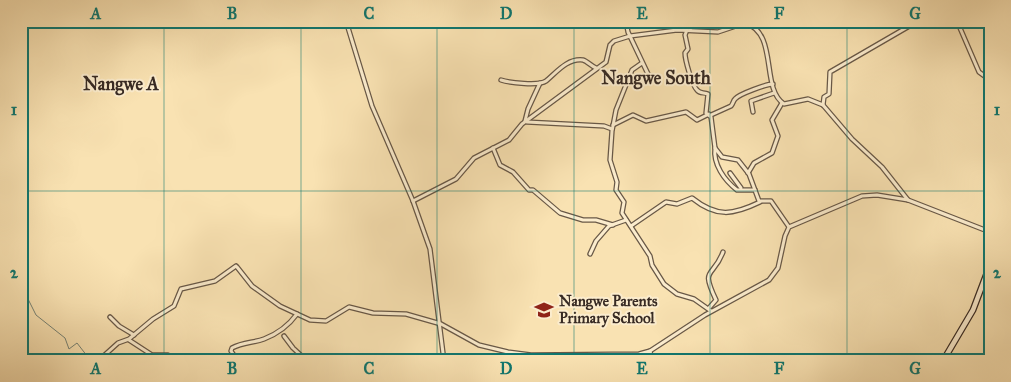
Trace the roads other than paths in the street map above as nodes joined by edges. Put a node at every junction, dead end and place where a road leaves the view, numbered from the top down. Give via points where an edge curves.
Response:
1 (346, 21) edge
2 (626, 21) edge
3 (693, 21) edge
4 (918, 21) edge
5 (957, 21) edge
6 (689, 30) junction
7 (630, 36) junction
8 (642, 63) junction
9 (597, 68) junction
10 (648, 74) dead end
11 (501, 80) dead end
12 (990, 80) edge
13 (540, 83) junction
14 (773, 84) junction
15 (774, 93) junction
16 (782, 103) junction
17 (823, 105) junction
18 (753, 112) dead end
19 (709, 115) junction
20 (525, 122) junction
21 (613, 127) junction
22 (493, 148) junction
23 (716, 148) junction
24 (730, 173) dead end
25 (748, 173) junction
26 (742, 188) junction
27 (756, 190) junction
28 (908, 200) junction
29 (414, 202) junction
30 (761, 202) junction
31 (626, 220) junction
32 (613, 226) junction
33 (631, 226) junction
34 (789, 227) junction
35 (990, 232) edge
36 (723, 252) dead end
37 (590, 254) dead end
38 (990, 265) edge
39 (710, 310) junction
40 (297, 314) junction
41 (110, 317) dead end
42 (441, 324) junction
43 (135, 335) junction
44 (284, 336) dead end
45 (132, 340) junction
46 (126, 341) junction
47 (650, 350) junction
48 (98, 361) edge
49 (175, 361) edge
50 (238, 361) edge
51 (307, 361) edge
52 (444, 361) edge
53 (652, 361) edge
54 (943, 361) edge

1 - 29 street via 372,106
2 - 7 street
3 - 6 street
4 - 17 street via 830,72 829,94
5 - 12 street via 979,72
6 - 7 street
6 - 14 street via 718,32 745,23 754,26 764,41
6 - 19 street via 685,35 686,60 695,88 700,93 707,92 706,113
7 - 8 street
7 - 9 street via 612,42 606,62
8 - 10 street
8 - 21 street via 632,70 616,110
9 - 13 street via 584,60 569,63
9 - 20 street
11 - 13 street via 518,84
13 - 20 street
14 - 15 street
14 - 19 street via 763,84 739,96 731,106
15 - 16 street
15 - 18 street via 751,101
16 - 17 street via 808,99
16 - 25 street via 772,120 778,136 772,153 754,163
17 - 28 street via 882,167
19 - 21 street via 697,120 686,112 646,121 633,115
19 - 23 street
20 - 21 street
20 - 22 street via 509,140
21 - 31 street via 610,160 617,182 616,190 624,202 622,213
22 - 29 street via 474,158 456,179
22 - 32 street via 500,165 510,169 529,190 557,212
23 - 25 street via 722,157 737,158
23 - 26 street via 714,155 718,168 735,188
24 - 26 street
25 - 27 street
26 - 27 street
27 - 30 street
28 - 34 street via 878,194 862,196
28 - 35 street
29 - 42 street via 431,257
30 - 33 street via 728,214 700,205 692,198 677,204 666,202
30 - 34 street via 771,201
31 - 32 street
31 - 33 street
32 - 37 street via 609,226 596,241
33 - 39 street via 664,284 676,294 694,299
34 - 39 street via 773,276
36 - 39 street via 708,277 709,288 716,300
38 - 54 main road via 973,310
39 - 47 street
40 - 42 street via 320,322 349,307 373,313 406,314
40 - 43 street via 252,286 237,266 215,281 181,289 176,304
40 - 50 street via 286,327 263,339 232,348
41 - 43 street
42 - 47 street via 479,345 513,353 625,356
42 - 52 street
43 - 45 street
43 - 46 street
44 - 51 street
45 - 46 street
45 - 49 street via 152,355 168,355
46 - 48 street
47 - 53 street

